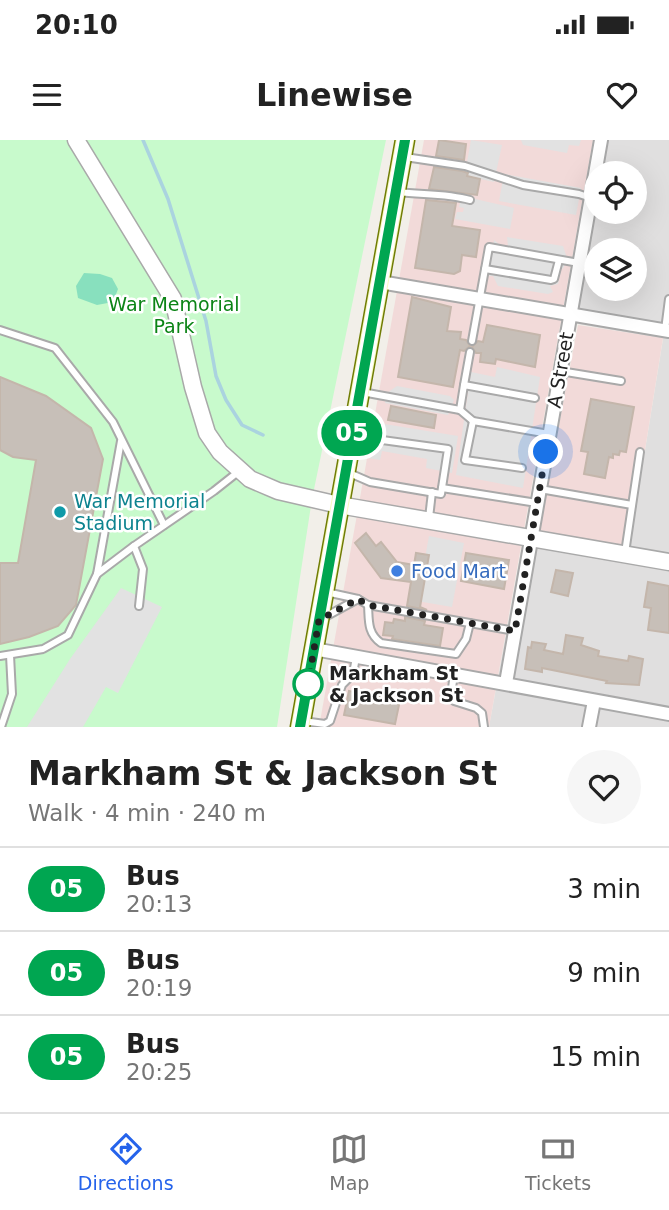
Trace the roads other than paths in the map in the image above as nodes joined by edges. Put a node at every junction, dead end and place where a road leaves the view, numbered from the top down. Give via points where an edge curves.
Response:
1 (76, 140) edge
2 (601, 140) edge
3 (404, 148) edge
4 (597, 161) edge
5 (397, 191) junction
6 (584, 196) edge
7 (470, 200) dead end
8 (586, 224) edge
9 (559, 260) junction
10 (579, 263) junction
11 (485, 269) junction
12 (380, 282) junction
13 (480, 299) junction
14 (669, 299) edge
15 (570, 314) junction
16 (0, 330) edge
17 (667, 331) edge
18 (472, 341) dead end
19 (470, 352) dead end
20 (560, 370) junction
21 (621, 381) dead end
22 (464, 385) junction
23 (360, 391) junction
24 (535, 398) dead end
25 (460, 410) junction
26 (473, 421) junction
27 (550, 434) junction
28 (351, 435) junction
29 (121, 439) junction
30 (640, 452) dead end
31 (522, 468) dead end
32 (240, 471) junction
33 (346, 472) junction
34 (442, 488) junction
35 (540, 489) junction
36 (432, 492) junction
37 (538, 503) junction
38 (339, 505) junction
39 (632, 505) junction
40 (428, 520) junction
41 (164, 525) junction
42 (532, 538) junction
43 (134, 546) junction
44 (624, 555) junction
45 (669, 562) edge
46 (97, 573) junction
47 (324, 592) junction
48 (358, 599) junction
49 (368, 605) junction
50 (139, 606) dead end
51 (319, 620) junction
52 (470, 623) junction
53 (515, 631) junction
54 (314, 649) junction
55 (10, 655) junction
56 (0, 656) edge
57 (356, 657) junction
58 (454, 674) junction
59 (506, 683) junction
60 (594, 701) junction
61 (669, 714) edge
62 (300, 724) edge
63 (1, 727) edge
64 (484, 727) edge
65 (589, 727) edge

1 - 32 street via 173,299 207,433
2 - 4 street, A Street
3 - 5 main road
3 - 6 lane via 523,185
5 - 7 lane
5 - 12 main road
8 - 10 street, A Street
9 - 10 lane
9 - 11 lane via 551,280
9 - 11 lane via 489,247
10 - 15 street, A Street
11 - 13 lane
12 - 13 street
12 - 23 main road
13 - 15 street
13 - 18 lane
14 - 17 lane
15 - 17 street
15 - 20 street, A Street
16 - 29 lane via 55,348 113,422
19 - 22 lane
20 - 21 lane
20 - 27 street, A Street
22 - 24 lane
22 - 25 lane
23 - 25 lane
23 - 28 main road
25 - 26 lane
26 - 27 lane
26 - 31 lane via 465,460
27 - 35 street, A Street
28 - 33 main road
28 - 34 lane via 448,449
29 - 41 lane
29 - 46 lane
30 - 39 lane
32 - 38 street via 278,491
32 - 41 lane
33 - 36 lane via 370,482
33 - 38 main road
34 - 36 lane via 441,494
34 - 37 lane
35 - 37 street, A Street
35 - 39 lane
36 - 40 lane
37 - 42 street, A Street
38 - 40 street
38 - 47 main road
39 - 44 lane
40 - 42 street
41 - 43 lane
42 - 44 street
42 - 53 street, A Street
43 - 46 lane
43 - 50 lane via 143,569
44 - 45 street
46 - 55 lane via 68,635 43,649
47 - 48 lane
47 - 51 main road
48 - 49 lane
48 - 51 lane
49 - 52 lane
49 - 52 lane via 369,630 381,643 456,654
51 - 54 main road
52 - 53 lane
53 - 59 street, A Street
54 - 57 street
54 - 62 main road
55 - 56 lane
55 - 63 lane via 12,694
57 - 58 street
57 - 62 lane via 353,674 342,685 330,721
58 - 59 street
58 - 64 lane via 453,701 482,713
59 - 60 street
60 - 61 street
60 - 65 street

